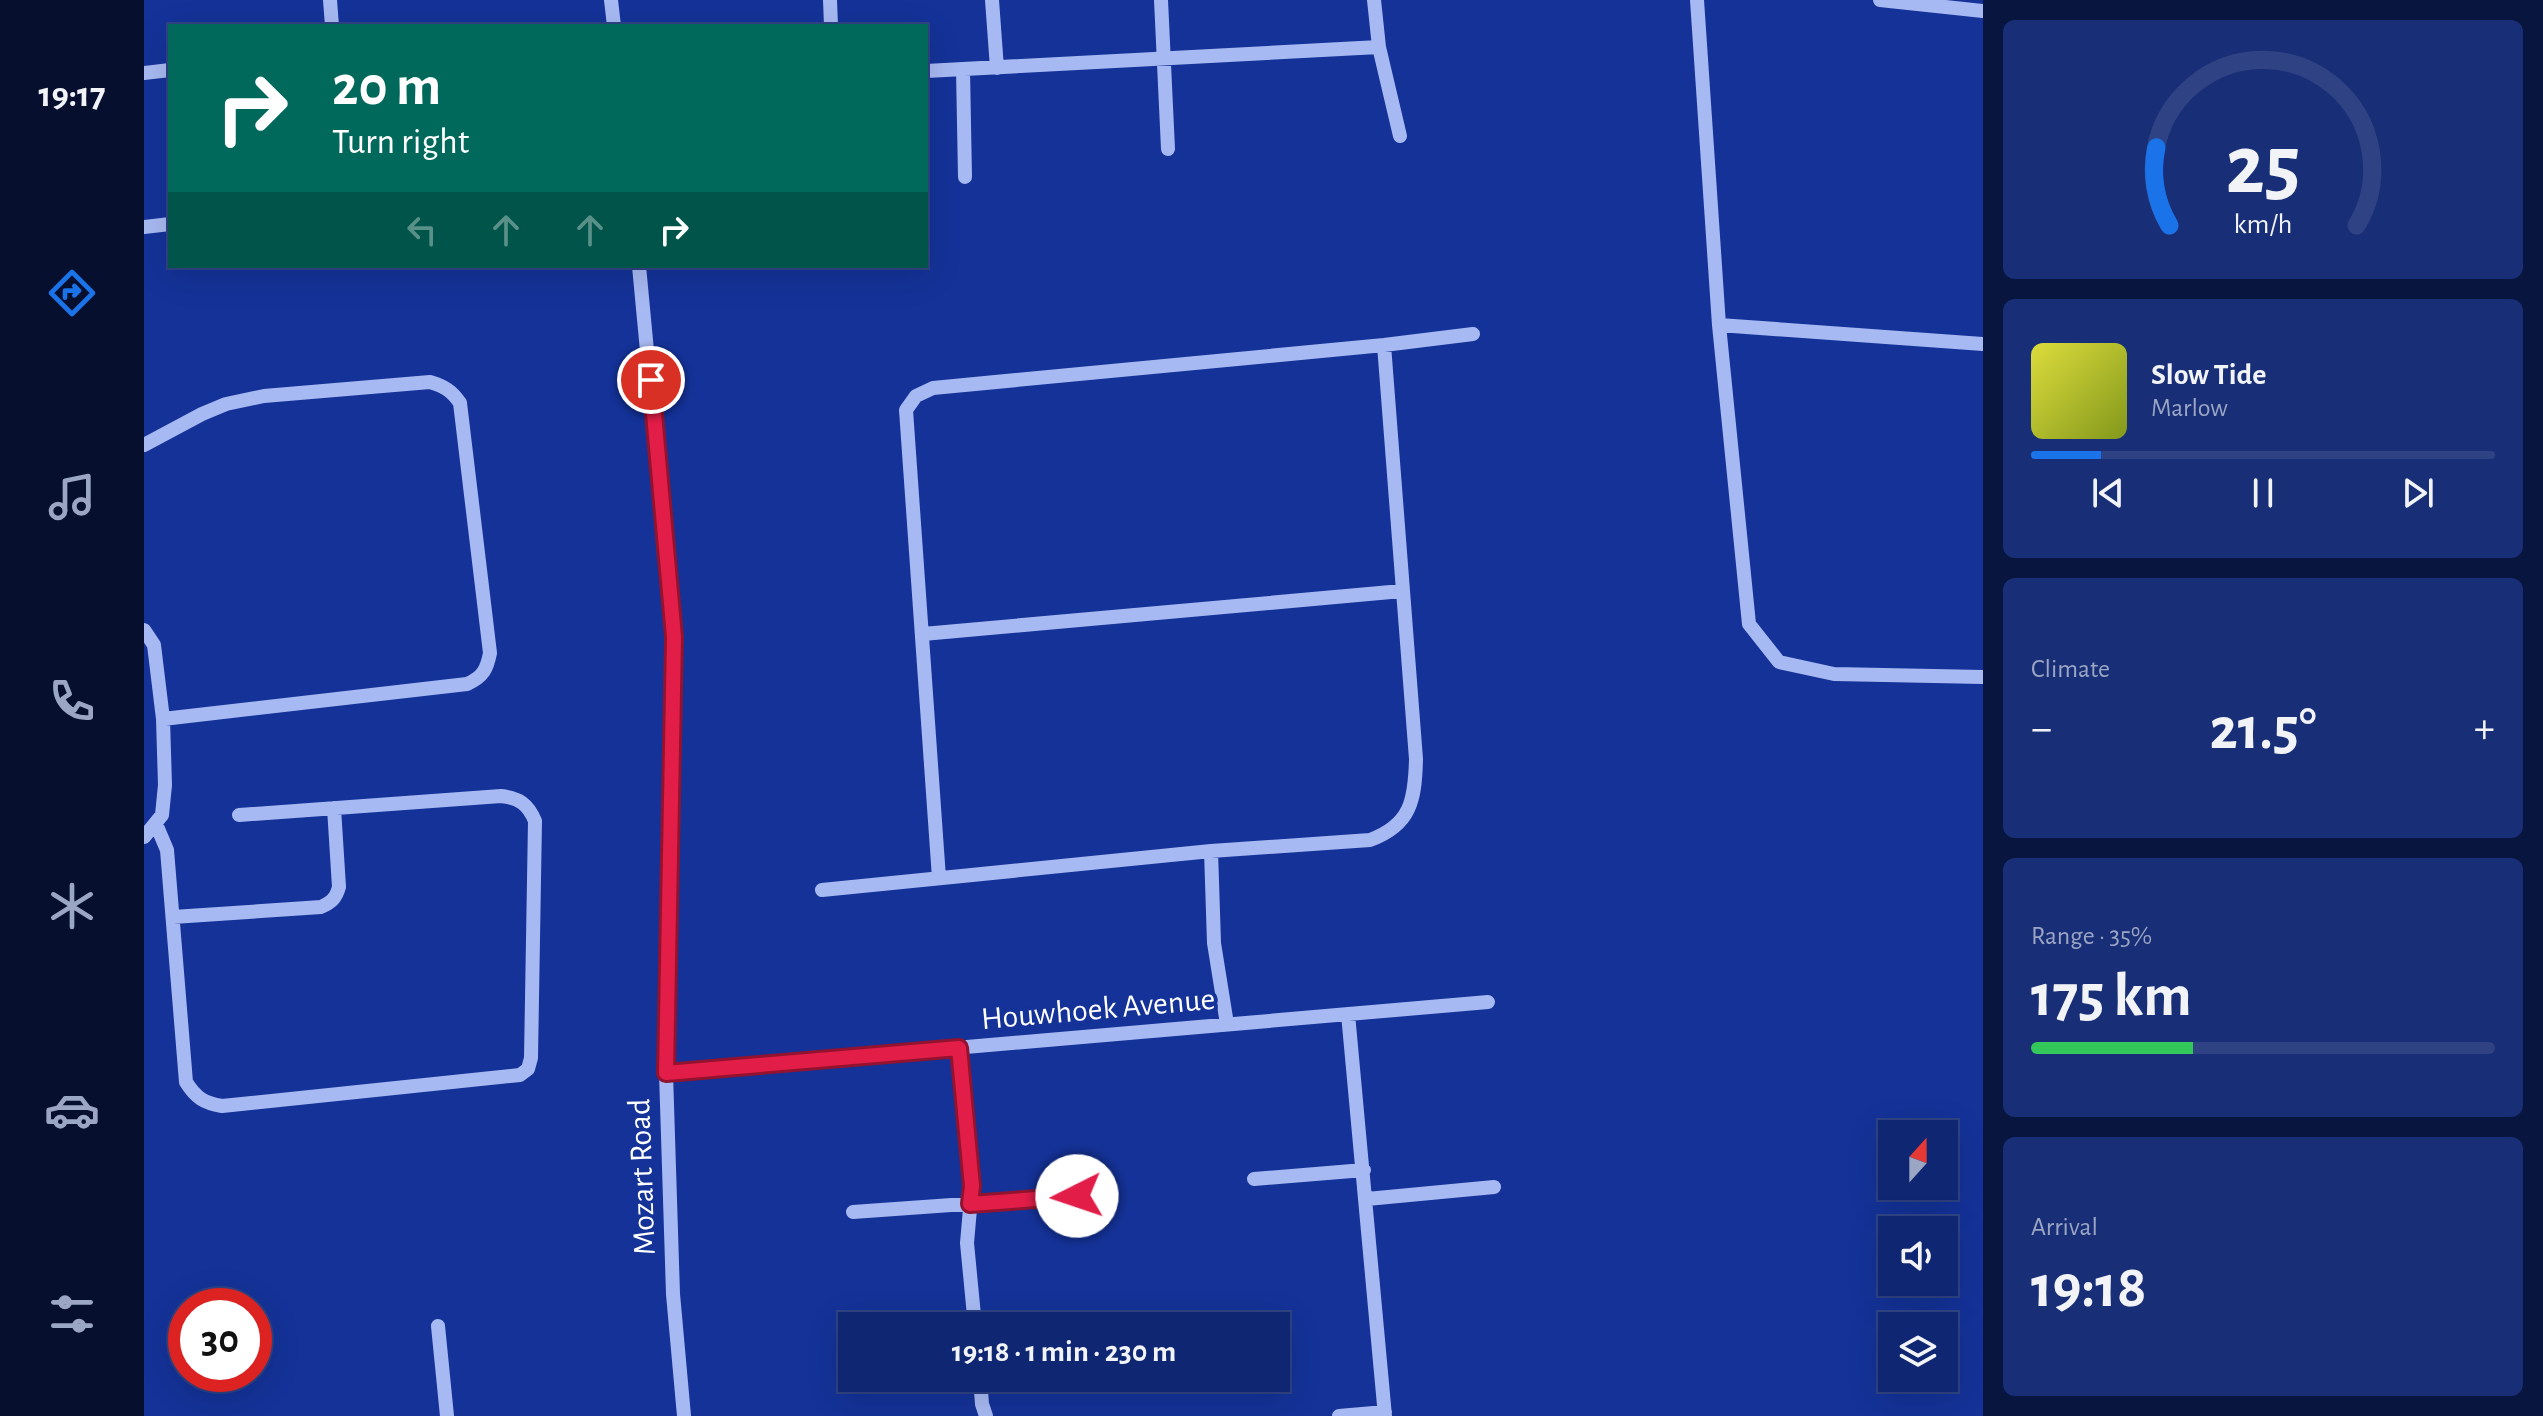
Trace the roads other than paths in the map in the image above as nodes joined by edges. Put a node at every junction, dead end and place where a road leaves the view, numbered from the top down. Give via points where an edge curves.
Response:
1 (330, 0) edge
2 (611, 0) edge
3 (830, 0) edge
4 (992, 0) edge
5 (1161, 0) edge
6 (1374, 0) edge
7 (1697, 0) edge
8 (1880, 0) edge
9 (1983, 11) edge
10 (332, 24) edge
11 (614, 24) edge
12 (831, 24) edge
13 (1379, 47) junction
14 (1163, 60) junction
15 (997, 68) junction
16 (168, 70) edge
17 (963, 70) junction
18 (928, 71) edge
19 (144, 73) edge
20 (1400, 136) dead end
21 (1168, 149) dead end
22 (965, 177) dead end
23 (168, 224) edge
24 (144, 227) edge
25 (639, 268) edge
26 (1719, 325) junction
27 (1473, 334) dead end
28 (1983, 344) edge
29 (1384, 345) junction
30 (144, 445) edge
31 (1402, 591) junction
32 (144, 630) edge
33 (923, 634) junction
34 (1983, 677) edge
35 (163, 719) junction
36 (334, 808) junction
37 (239, 815) dead end
38 (156, 824) junction
39 (144, 837) edge
40 (1211, 851) junction
41 (939, 878) junction
42 (822, 890) dead end
43 (173, 917) junction
44 (1488, 1002) dead end
45 (1348, 1014) junction
46 (1227, 1024) junction
47 (959, 1048) junction
48 (666, 1073) junction
49 (1364, 1170) junction
50 (1254, 1179) dead end
51 (1494, 1187) dead end
52 (1104, 1194) dead end
53 (1367, 1199) junction
54 (970, 1204) junction
55 (853, 1212) dead end
56 (974, 1312) edge
57 (438, 1326) dead end
58 (981, 1392) edge
59 (1385, 1414) edge
60 (447, 1416) edge
61 (684, 1416) edge
62 (986, 1416) edge
63 (1339, 1416) edge

1 - 10 street
2 - 11 street
3 - 12 street
4 - 15 street
5 - 14 street
6 - 13 street
7 - 26 street
8 - 9 street
13 - 14 street
13 - 20 street
14 - 15 street
14 - 21 street
15 - 17 street
16 - 19 street
17 - 18 street
17 - 22 street
23 - 24 street
25 - 48 street, Mozart Road via 674,637
26 - 28 street
26 - 34 street via 1749,624 1779,662 1834,674
27 - 29 street
29 - 31 street
29 - 33 street via 933,388 916,396 906,410
30 - 35 street via 226,404 264,396 430,382 453,392 460,403 490,653 480,679 467,684
31 - 33 street
31 - 40 street via 1416,759 1415,793 1406,814 1390,833 1370,840
32 - 35 street via 154,645
33 - 41 street
35 - 38 street via 165,785
36 - 37 street
36 - 43 street via 339,887 329,903
36 - 43 street via 501,796 513,797 531,811 531,1058 525,1072 222,1106 205,1103 186,1082
38 - 39 street
38 - 43 street via 167,850
40 - 41 street
40 - 46 street via 1214,943
41 - 42 street
44 - 45 street, Houwhoek Avenue
45 - 46 street, Houwhoek Avenue
45 - 49 street
46 - 47 street, Houwhoek Avenue
47 - 48 street, Houwhoek Avenue
47 - 54 street
48 - 61 street, Mozart Road via 673,1294
49 - 50 street
49 - 53 street
51 - 53 street
52 - 54 street
53 - 59 street
54 - 55 street
54 - 56 street via 967,1243
57 - 60 street
58 - 62 street
59 - 63 street

